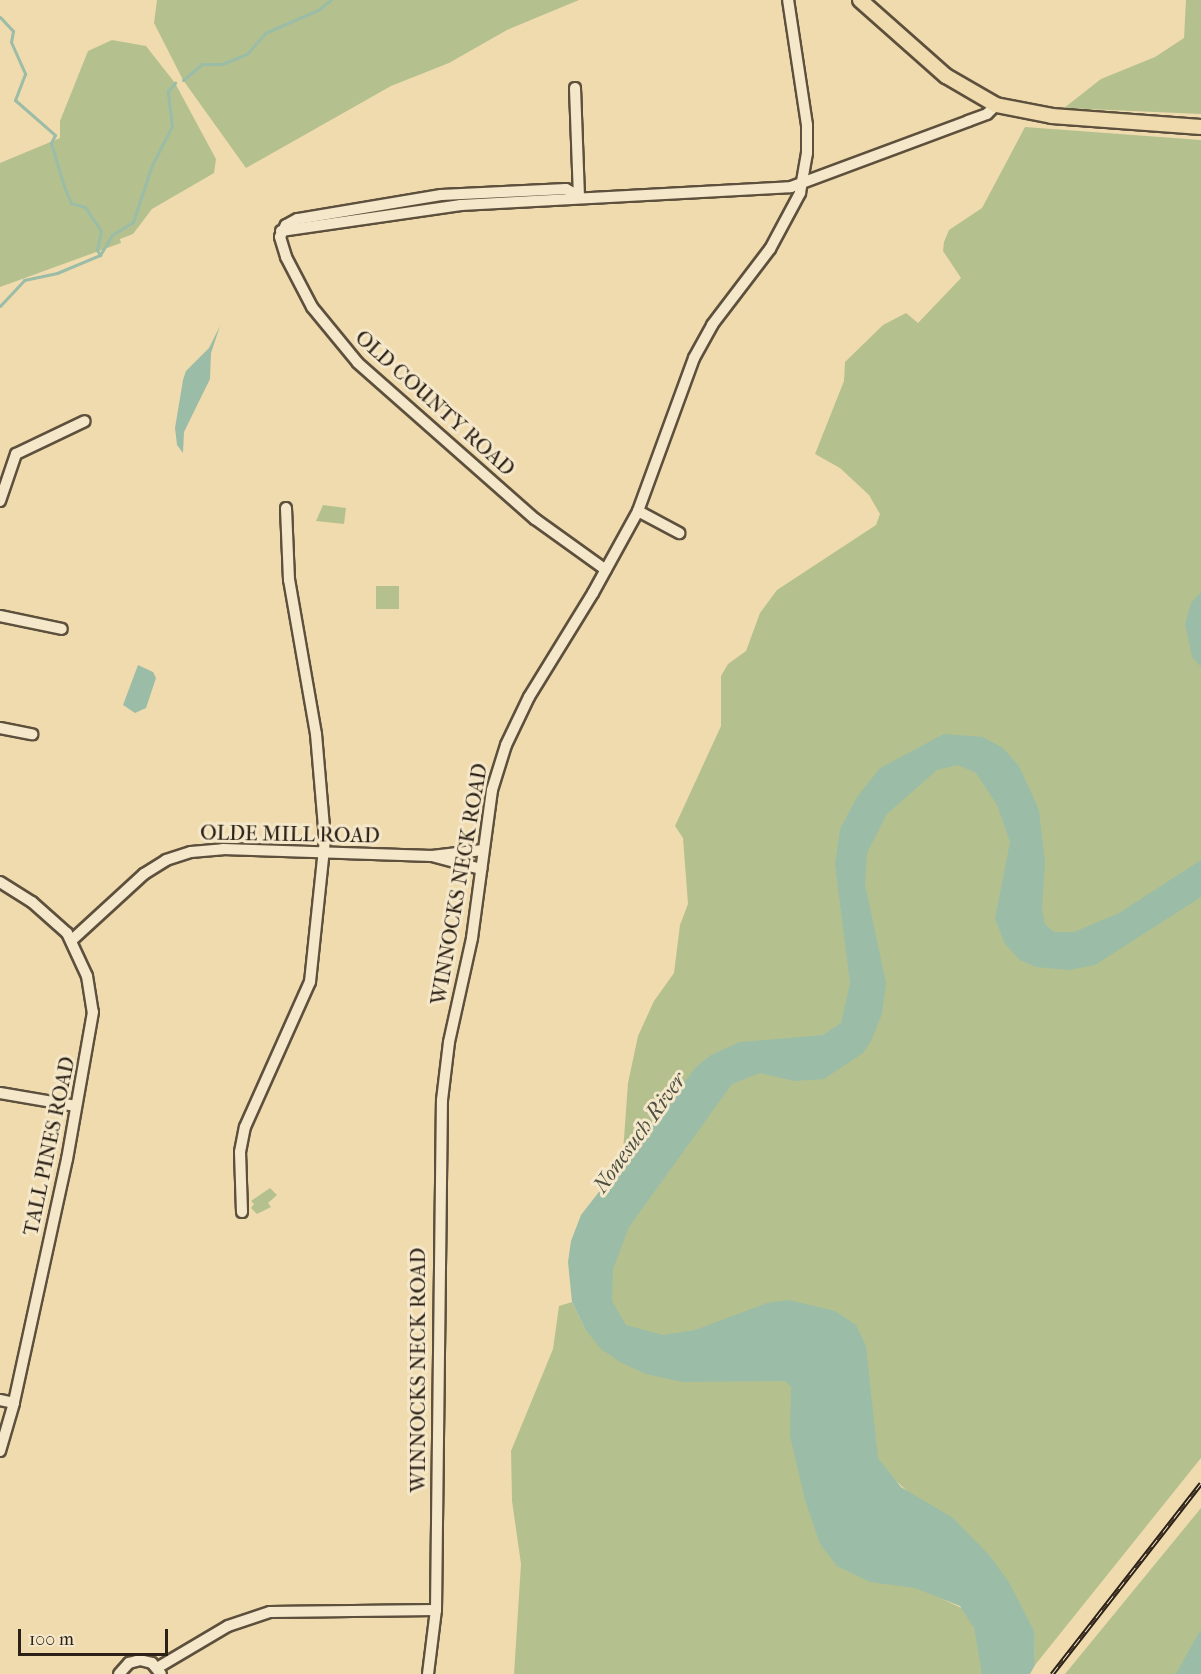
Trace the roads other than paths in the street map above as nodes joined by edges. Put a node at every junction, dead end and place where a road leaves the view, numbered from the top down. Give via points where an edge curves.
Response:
1 (788, 0) edge
2 (868, 3) edge
3 (575, 88) dead end
4 (996, 105) junction
5 (1201, 127) edge
6 (803, 184) junction
7 (579, 196) junction
8 (85, 422) dead end
9 (0, 501) edge
10 (286, 508) dead end
11 (638, 511) junction
12 (679, 533) dead end
13 (606, 570) junction
14 (0, 616) edge
15 (62, 629) dead end
16 (0, 728) edge
17 (32, 734) dead end
18 (483, 850) junction
19 (324, 852) junction
20 (432, 856) junction
21 (481, 869) junction
22 (0, 882) edge
23 (72, 940) junction
24 (0, 1093) edge
25 (76, 1106) junction
26 (242, 1212) dead end
27 (0, 1400) edge
28 (14, 1403) junction
29 (0, 1451) edge
30 (436, 1610) junction
31 (159, 1671) edge
32 (119, 1674) edge
33 (429, 1674) edge

1 - 6 street, WINNOCKS NECK ROAD via 806,105
2 - 4 main road via 946,76
3 - 7 street
4 - 5 main road via 1076,119
4 - 6 street, OLD COUNTY ROAD via 987,114
6 - 7 street, OLD COUNTY ROAD via 750,190
6 - 11 street, WINNOCKS NECK ROAD via 779,236 712,325 694,358
7 - 13 street, OLD COUNTY ROAD via 567,201 426,209 296,232 281,231 286,257 306,297 324,325 358,363 535,519
8 - 9 street via 16,454
10 - 19 street via 289,580 316,734
11 - 12 street
11 - 13 street, WINNOCKS NECK ROAD
13 - 18 street, WINNOCKS NECK ROAD via 509,736 492,790
14 - 15 street
16 - 17 street
18 - 20 street, OLDE MILL ROAD
18 - 21 street, WINNOCKS NECK ROAD
19 - 20 street, OLDE MILL ROAD
19 - 23 street, OLDE MILL ROAD via 223,849 180,854 144,874
19 - 26 street via 310,981 242,1138
20 - 21 street, OLDE MILL ROAD
21 - 30 street, WINNOCKS NECK ROAD via 442,1100
22 - 23 street, TALL PINES ROAD via 40,908
23 - 25 street, TALL PINES ROAD via 87,976 93,1012
24 - 25 street
25 - 28 street, TALL PINES ROAD
27 - 28 street
28 - 29 street, TALL PINES ROAD
30 - 31 street via 270,1612 228,1626
30 - 33 street, WINNOCKS NECK ROAD
31 - 32 street via 148,1662 137,1660

